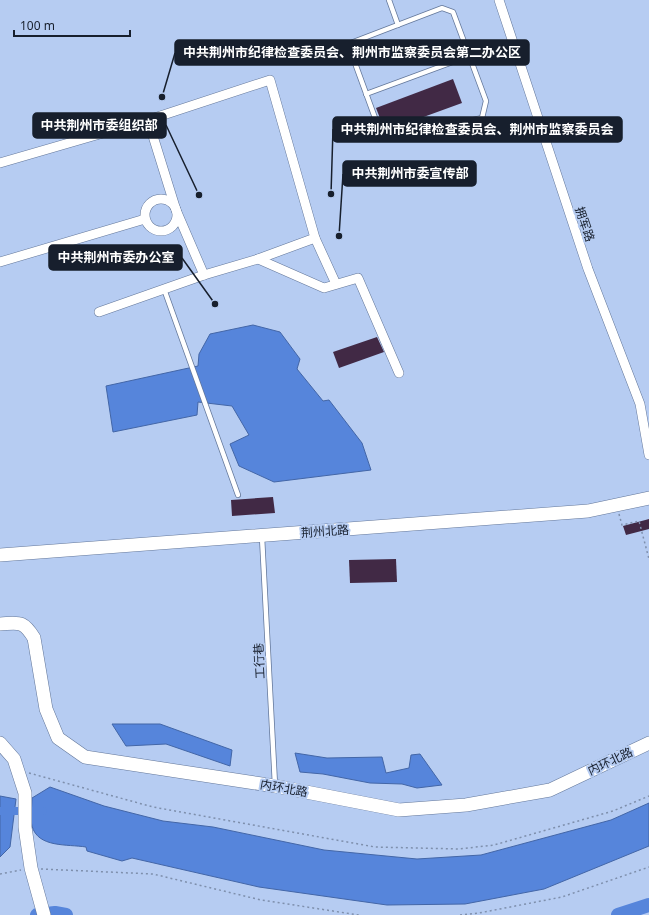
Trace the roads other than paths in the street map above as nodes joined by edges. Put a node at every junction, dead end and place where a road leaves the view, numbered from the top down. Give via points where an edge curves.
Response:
1 (389, 0) edge
2 (499, 0) edge
3 (398, 25) junction
4 (469, 56) junction
5 (366, 94) junction
6 (148, 120) junction
7 (0, 163) edge
8 (176, 210) junction
9 (145, 219) junction
10 (315, 238) junction
11 (258, 259) junction
12 (0, 262) edge
13 (204, 275) junction
14 (336, 284) junction
15 (164, 289) junction
16 (100, 312) dead end
17 (399, 373) dead end
18 (649, 455) edge
19 (238, 495) dead end
20 (649, 498) edge
21 (262, 536) junction
22 (0, 555) edge
23 (0, 624) edge
24 (0, 743) edge
25 (649, 743) edge
26 (275, 786) junction
27 (44, 915) edge

1 - 3 lane
2 - 18 street, 拥军路 via 588,269 640,404
3 - 4 lane via 442,8 453,12
3 - 5 lane via 348,44
4 - 5 lane
4 - 5 lane via 486,101 482,118 382,137
6 - 7 street
6 - 8 street
6 - 10 street via 270,80
8 - 9 street via 170,202 154,201 146,208
8 - 9 street via 177,216 173,225 165,231 150,228
8 - 13 street
9 - 12 street
10 - 11 street
10 - 14 street
11 - 13 street
11 - 14 street via 324,288
13 - 15 street
14 - 17 street via 358,278
15 - 16 street
15 - 19 lane
20 - 21 street, 荆州北路 via 588,511
21 - 22 street, 荆州北路
21 - 26 lane, 工行巷
23 - 26 street, 内环北路 via 19,622 28,628 34,638 46,709 58,738 85,757
24 - 27 street via 14,759 25,793 25,827 32,871
25 - 26 street, 内环北路 via 550,790 466,805 398,810

